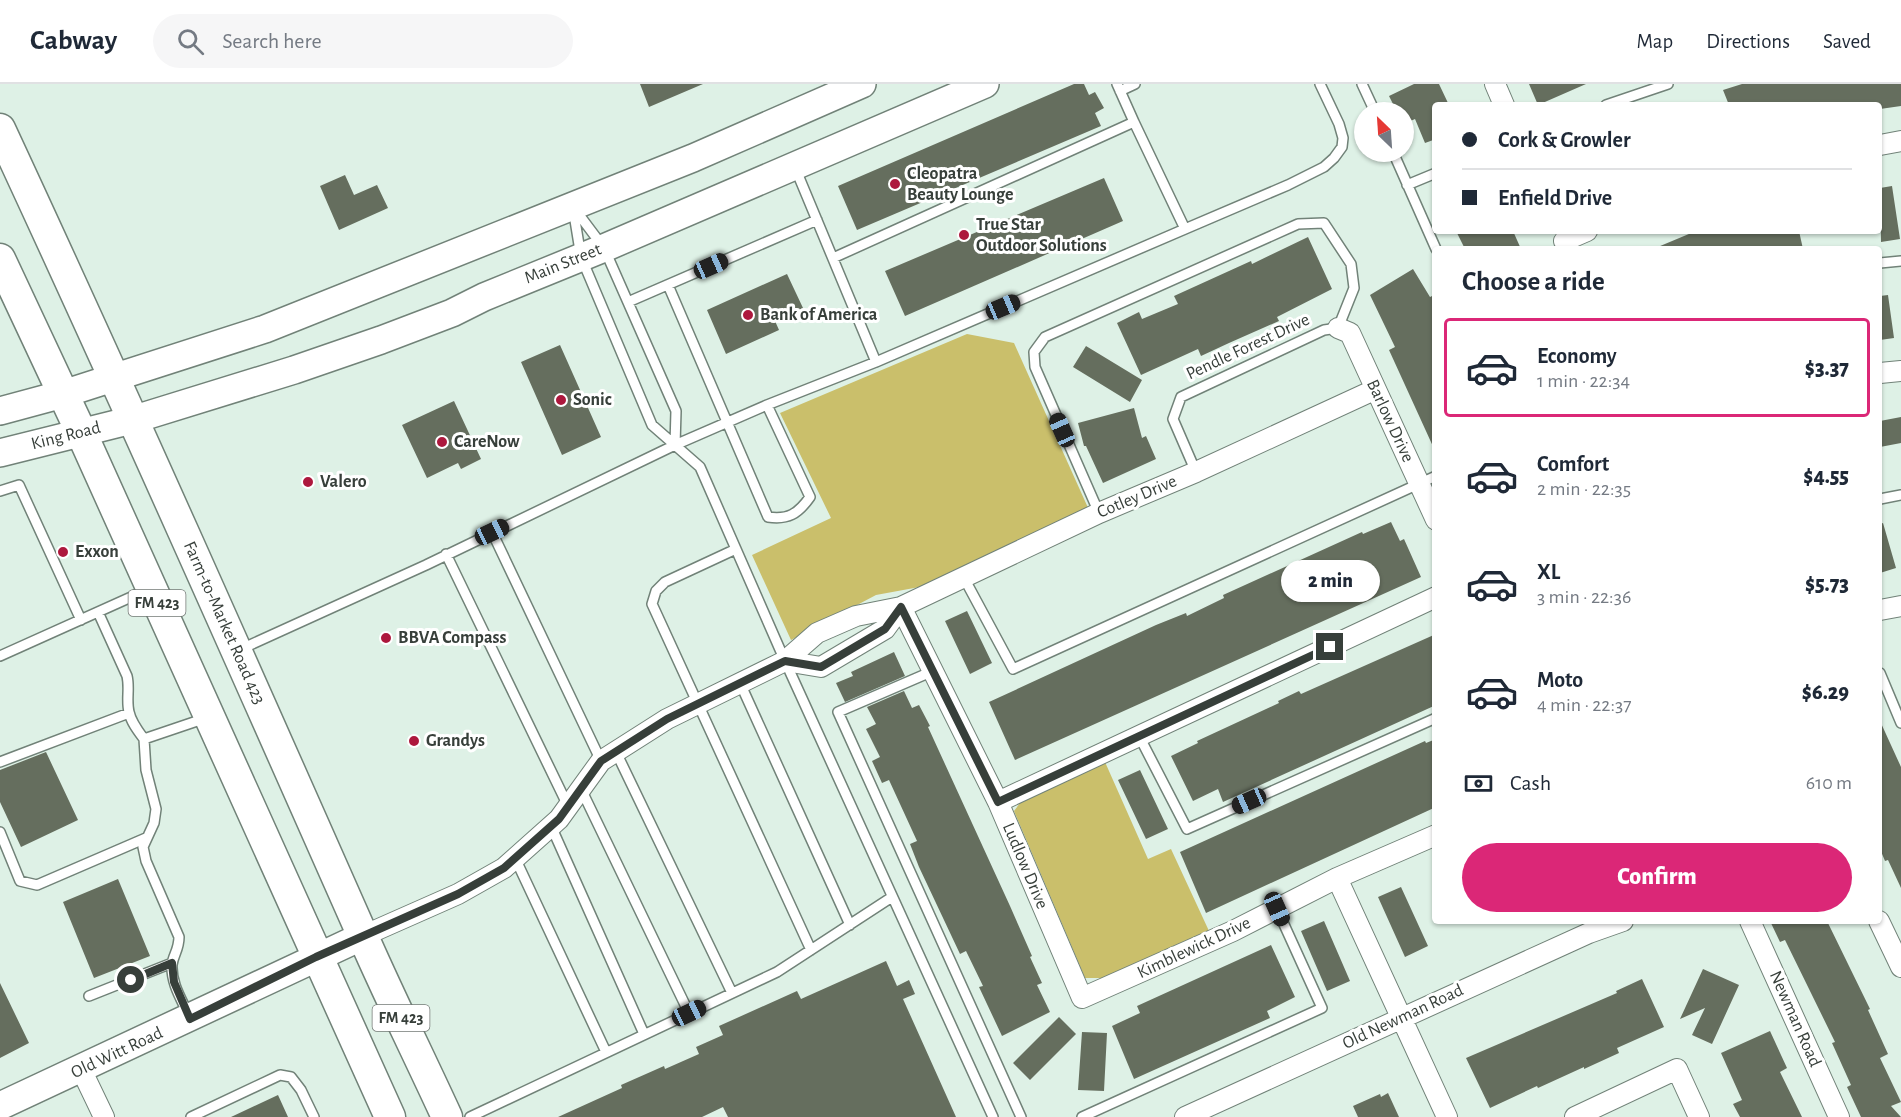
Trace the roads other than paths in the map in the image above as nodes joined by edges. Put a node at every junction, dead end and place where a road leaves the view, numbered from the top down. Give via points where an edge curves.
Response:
1 (862, 84) edge
2 (985, 84) edge
3 (1135, 84) edge
4 (1320, 84) edge
5 (1362, 84) edge
6 (1495, 84) edge
7 (1668, 84) edge
8 (1119, 87) edge
9 (1370, 102) edge
10 (1503, 102) edge
11 (1615, 102) edge
12 (1134, 122) junction
13 (0, 129) edge
14 (1901, 141) edge
15 (1882, 145) edge
16 (1397, 162) edge
17 (795, 166) junction
18 (1432, 175) edge
19 (1407, 185) junction
20 (573, 206) junction
21 (817, 220) junction
22 (1185, 229) junction
23 (1579, 234) edge
24 (1563, 240) edge
25 (1435, 246) edge
26 (592, 252) junction
27 (832, 258) junction
28 (0, 259) edge
29 (1901, 261) edge
30 (1882, 263) edge
31 (668, 285) junction
32 (628, 302) junction
33 (1338, 328) junction
34 (876, 362) junction
35 (1901, 371) edge
36 (1882, 373) edge
37 (115, 377) junction
38 (1374, 390) junction
39 (63, 394) junction
40 (767, 405) junction
41 (0, 411) edge
42 (132, 420) junction
43 (728, 422) junction
44 (81, 432) junction
45 (675, 445) junction
46 (0, 453) edge
47 (1197, 472) junction
48 (1427, 480) edge
49 (0, 490) edge
50 (1901, 495) edge
51 (1882, 499) edge
52 (1432, 502) edge
53 (1099, 513) junction
54 (492, 532) junction
55 (736, 549) junction
56 (446, 554) junction
57 (964, 578) junction
58 (151, 588) junction
59 (1432, 599) edge
60 (1901, 606) edge
61 (901, 607) junction
62 (1882, 610) edge
63 (98, 612) junction
64 (81, 620) junction
65 (237, 651) junction
66 (0, 656) edge
67 (785, 661) junction
68 (933, 671) junction
69 (1882, 678) edge
70 (740, 683) junction
71 (698, 703) junction
72 (129, 713) junction
73 (208, 717) junction
74 (1432, 720) edge
75 (1901, 723) edge
76 (1139, 736) junction
77 (144, 739) junction
78 (608, 757) junction
79 (0, 762) edge
80 (581, 789) junction
81 (998, 802) junction
82 (568, 806) junction
83 (551, 826) junction
84 (0, 832) edge
85 (1432, 837) edge
86 (146, 838) junction
87 (515, 858) junction
88 (1337, 878) junction
89 (892, 897) junction
90 (1277, 909) junction
91 (1614, 924) edge
92 (1751, 924) edge
93 (1880, 924) edge
94 (850, 925) junction
95 (363, 936) junction
96 (811, 950) junction
97 (316, 957) junction
98 (172, 963) junction
99 (1901, 967) edge
100 (732, 993) junction
101 (89, 996) dead end
102 (1082, 998) joint
103 (689, 1013) junction
104 (1403, 1017) junction
105 (190, 1019) junction
106 (645, 1034) junction
107 (606, 1052) junction
108 (81, 1069) junction
109 (0, 1106) edge
110 (104, 1117) edge
111 (191, 1117) edge
112 (314, 1117) edge
113 (390, 1117) edge
114 (447, 1117) edge
115 (470, 1117) edge
116 (993, 1117) edge
117 (1022, 1117) edge
118 (1082, 1117) edge
119 (1185, 1117) edge
120 (1448, 1117) edge
121 (1575, 1117) edge
122 (1700, 1117) edge
123 (1839, 1117) edge

1 - 20 main road
2 - 17 main road, Main Street
3 - 8 lane
4 - 22 lane via 1343,138 1334,158 1288,185
5 - 9 lane
6 - 10 street
7 - 11 lane
8 - 12 lane
12 - 22 lane
12 - 27 lane
13 - 37 main road, Farm-to-Market Road 423 / FM 423
14 - 15 street
16 - 19 lane
17 - 21 lane
17 - 26 main road, Main Street
18 - 19 lane
19 - 25 lane
20 - 26 lane
20 - 26 lane
20 - 37 main road via 265,329
21 - 27 lane
21 - 31 lane
22 - 34 lane
23 - 24 street
26 - 32 lane
26 - 42 main road, Main Street via 381,340
26 - 45 lane via 652,424
27 - 34 lane
28 - 39 main road, FM 423
29 - 30 lane
31 - 32 lane
31 - 43 lane
32 - 45 lane via 676,411
33 - 38 street, Barlow Drive via 1350,333
33 - 47 lane, Pendle Forest Drive via 1324,330 1181,397 1173,419
33 - 53 lane via 1354,288 1352,264 1324,223 1298,224 1045,337 1035,352 1035,367
34 - 40 lane
35 - 36 street
37 - 39 main road
37 - 42 main road, Farm-to-Market Road 423 / FM 423
38 - 47 street, Cotley Drive
38 - 48 street, Barlow Drive
39 - 41 main road
39 - 44 main road, FM 423
40 - 43 lane
40 - 43 lane via 810,497 801,509 782,519 768,517
42 - 44 main road, King Road
42 - 65 main road, Farm-to-Market Road 423 / FM 423
43 - 45 lane
44 - 46 main road, King Road
44 - 58 main road, FM 423
45 - 54 lane
45 - 55 lane via 700,467
47 - 53 street, Cotley Drive
48 - 52 street, Barlow Drive
48 - 57 lane via 1014,669
49 - 64 lane via 20,485
50 - 51 lane
53 - 57 street, Cotley Drive
54 - 56 lane
54 - 78 lane
55 - 67 lane
55 - 71 lane via 665,582 656,591 652,604
56 - 65 lane
56 - 82 lane
57 - 61 street, Cotley Drive
58 - 63 lane
58 - 73 main road, FM 423
59 - 76 street
60 - 62 street
61 - 67 street, Cotley Drive via 856,616 817,633
61 - 67 street, Cotley Drive via 885,629 821,667
61 - 68 street, Ludlow Drive
63 - 64 lane
63 - 72 lane via 127,676
64 - 66 lane
65 - 95 main road, Farm-to-Market Road 423 / FM 423
67 - 70 street
67 - 89 lane
68 - 81 street, Ludlow Drive
68 - 117 lane via 838,712
69 - 75 lane
70 - 71 street
70 - 94 lane
71 - 78 street
71 - 96 lane
72 - 77 lane
72 - 79 lane
73 - 77 lane
73 - 97 main road, FM 423
74 - 76 lane via 1187,829
76 - 81 street
77 - 86 lane via 146,770 156,808
78 - 80 street
78 - 100 lane
80 - 82 street
80 - 103 lane
81 - 102 street, Ludlow Drive
82 - 83 street
83 - 87 street
83 - 106 lane
84 - 86 lane via 20,881 37,885
85 - 88 street, Kimblewick Drive
86 - 98 lane via 146,861 179,937
87 - 95 street via 458,894
87 - 107 lane
88 - 90 street, Kimblewick Drive
88 - 104 street
89 - 94 lane
89 - 116 lane
90 - 102 street, Kimblewick Drive
90 - 118 lane via 1322,1008
91 - 104 street, Old Newman Road
92 - 123 street, Newman Road
93 - 99 street
94 - 96 lane
95 - 97 main road, Old Witt Road
95 - 114 main road, Farm-to-Market Road 423 / FM 423
96 - 100 lane via 777,972
97 - 105 main road, Old Witt Road
97 - 113 main road, FM 423
98 - 101 lane
98 - 105 lane via 174,982
100 - 103 lane
103 - 106 lane
104 - 119 street, Old Newman Road
104 - 120 street
105 - 108 main road, Old Witt Road
106 - 107 lane
107 - 115 lane
108 - 109 main road, Old Witt Road
108 - 110 street
111 - 112 lane via 280,1076 291,1077
121 - 122 street via 1677,1069

